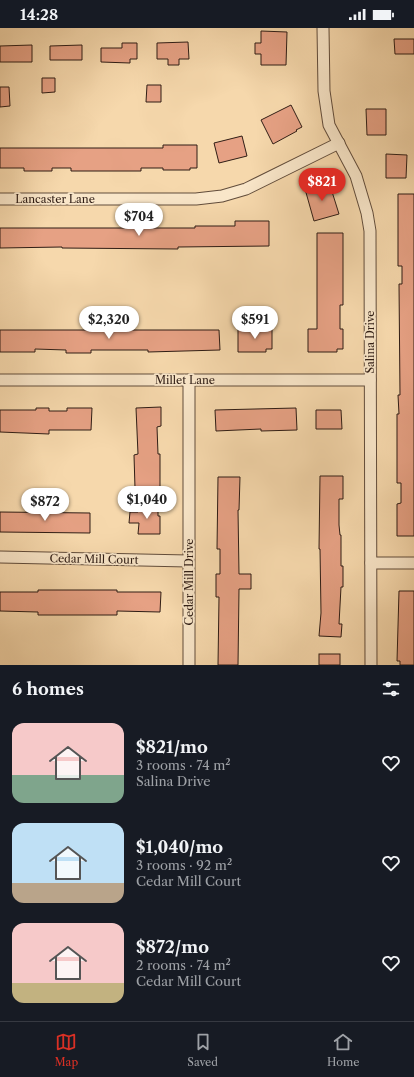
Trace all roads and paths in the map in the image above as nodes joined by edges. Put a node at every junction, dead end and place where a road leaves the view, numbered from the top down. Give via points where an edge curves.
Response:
1 (323, 28) edge
2 (339, 143) junction
3 (0, 199) edge
4 (0, 380) edge
5 (189, 380) junction
6 (370, 380) junction
7 (0, 557) edge
8 (188, 561) junction
9 (414, 563) edge
10 (371, 564) junction
11 (189, 665) edge
12 (371, 665) edge

1 - 2 street, Salina Drive via 325,103 329,126
2 - 3 street, Lancaster Lane via 252,186 222,196 196,199
2 - 6 street, Salina Drive via 356,176 370,231
4 - 5 street, Millet Lane
5 - 6 street, Millet Lane
5 - 8 street, Cedar Mill Drive
6 - 10 street, Salina Drive
7 - 8 street, Cedar Mill Court
8 - 11 street, Cedar Mill Drive
9 - 10 street
10 - 12 street, Salina Drive

